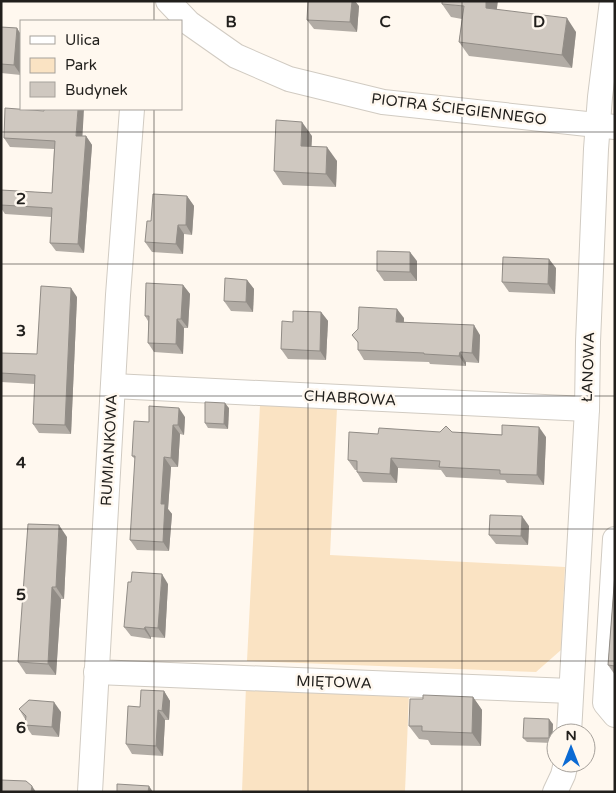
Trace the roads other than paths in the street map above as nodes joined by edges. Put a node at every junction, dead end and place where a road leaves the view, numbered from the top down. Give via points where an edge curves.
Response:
1 (168, 1) edge
2 (612, 1) edge
3 (183, 20) edge
4 (132, 110) edge
5 (606, 126) edge
6 (113, 386) junction
7 (587, 409) junction
8 (615, 539) edge
9 (96, 672) junction
10 (571, 691) junction
11 (615, 715) edge
12 (569, 723) edge
13 (564, 773) edge
14 (90, 792) edge
15 (555, 792) edge

1 - 3 street, PIOTRA ŚCIEGIENNEGO
2 - 5 street, ŁANOWA
3 - 5 street, PIOTRA ŚCIEGIENNEGO via 236,56 289,79 383,102
4 - 6 street, RUMIANKOWA
5 - 7 street, ŁANOWA via 588,342
6 - 7 street, CHABROWA
6 - 9 street, RUMIANKOWA
7 - 10 street, ŁANOWA
8 - 11 street via 605,703
9 - 10 street, MIĘTOWA
9 - 14 street, RUMIANKOWA
10 - 12 street, ŁANOWA
13 - 15 street

